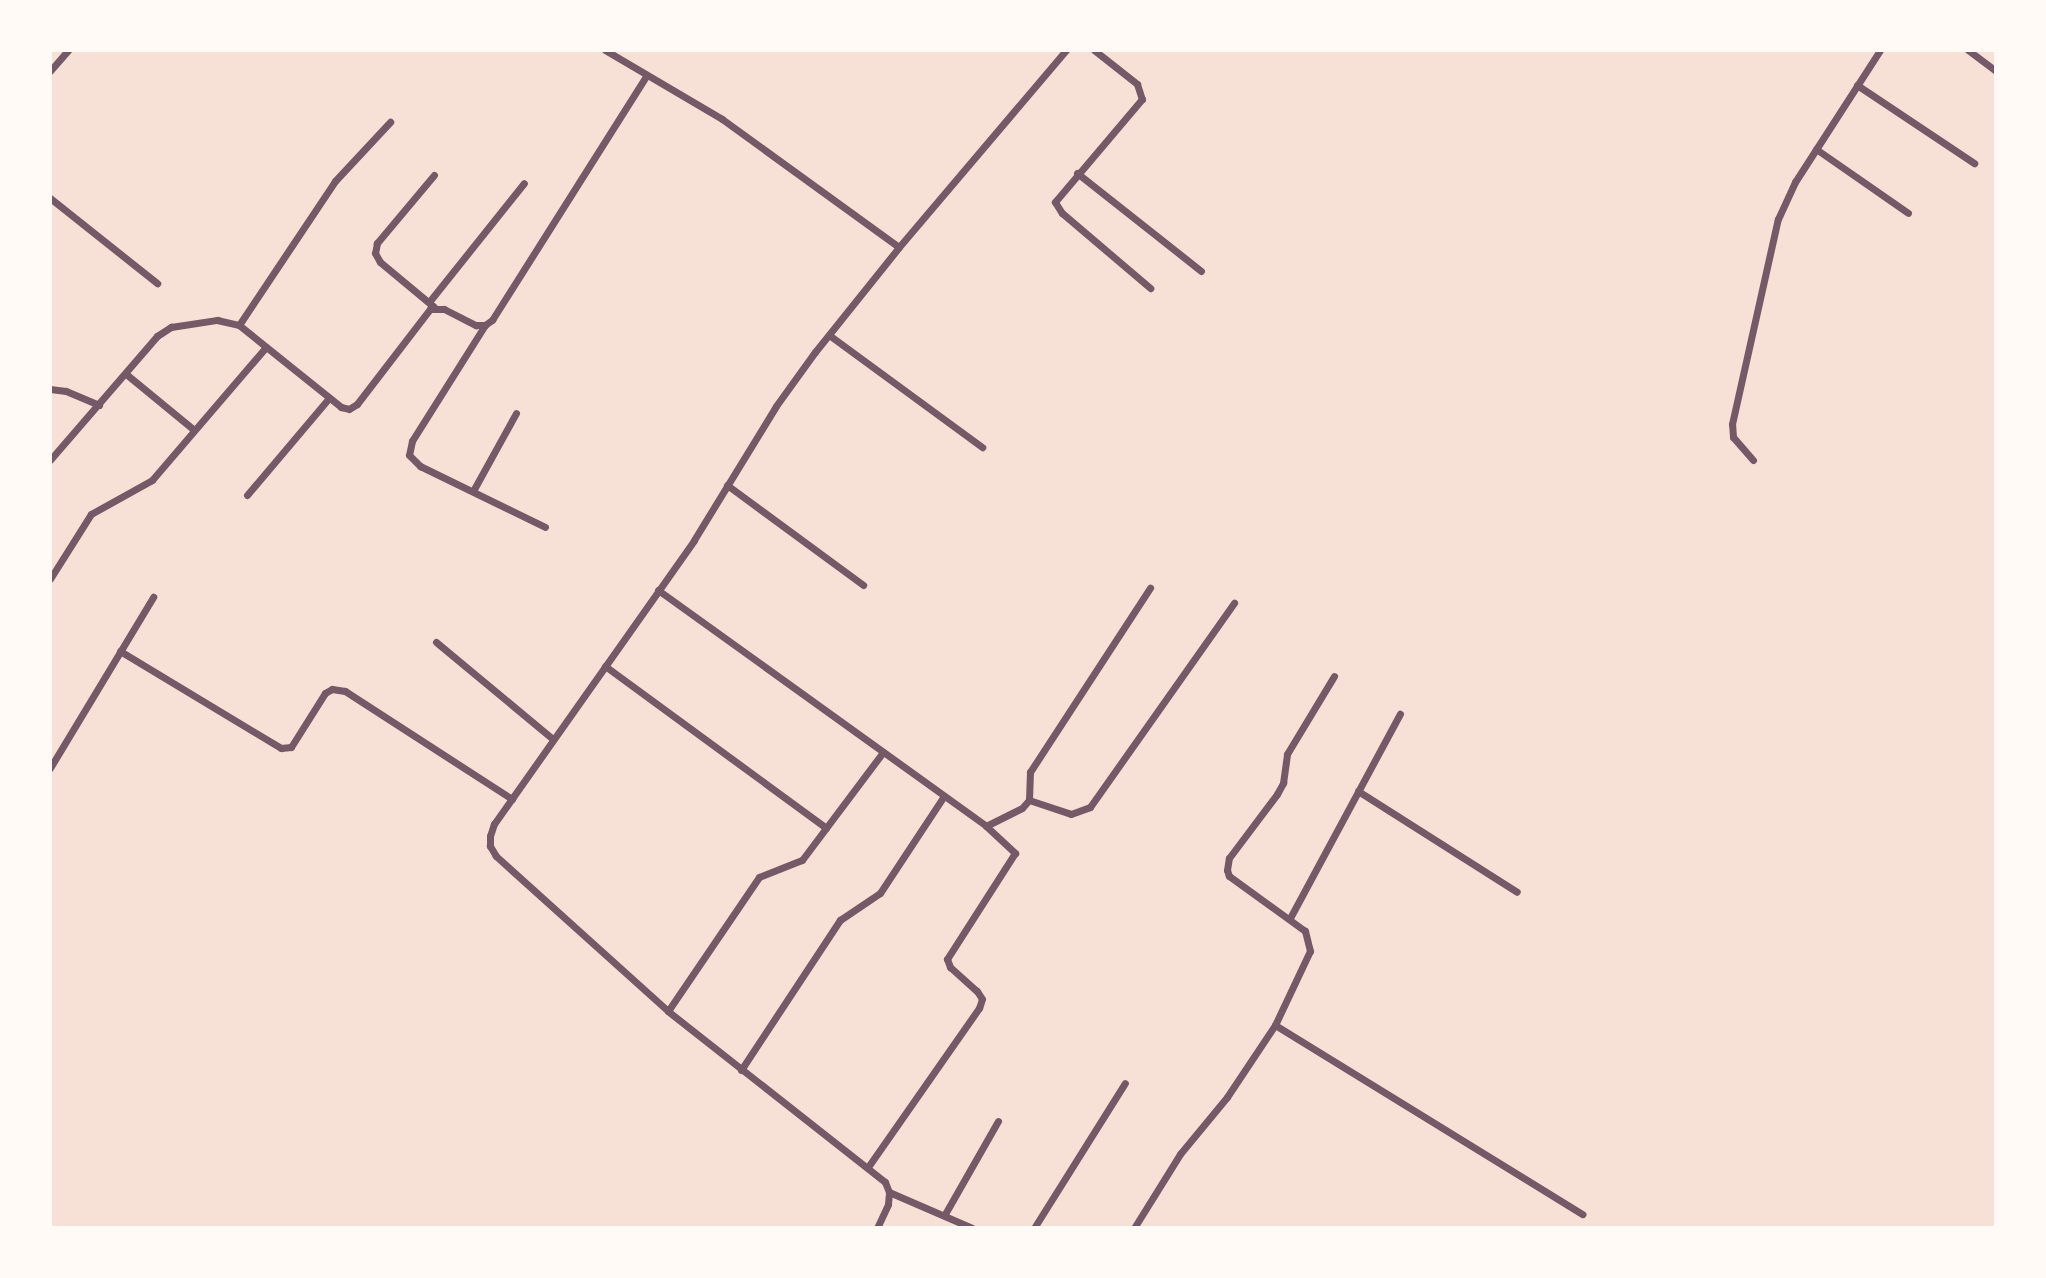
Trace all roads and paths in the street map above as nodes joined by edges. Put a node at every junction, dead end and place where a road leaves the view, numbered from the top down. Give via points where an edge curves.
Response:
1 (68, 50) edge
2 (605, 50) edge
3 (1066, 50) edge
4 (1094, 50) edge
5 (1880, 50) edge
6 (1968, 50) edge
7 (50, 55) edge
8 (57, 62) junction
9 (50, 71) edge
10 (1996, 71) edge
11 (646, 76) junction
12 (1857, 85) junction
13 (390, 122) dead end
14 (1816, 149) junction
15 (1974, 163) dead end
16 (1077, 173) junction
17 (434, 175) dead end
18 (524, 183) dead end
19 (50, 198) edge
20 (1908, 213) dead end
21 (899, 247) junction
22 (1201, 271) dead end
23 (157, 283) dead end
24 (1150, 288) dead end
25 (432, 305) junction
26 (239, 325) junction
27 (485, 325) junction
28 (829, 335) junction
29 (266, 347) junction
30 (126, 374) junction
31 (50, 389) edge
32 (329, 398) junction
33 (99, 405) junction
34 (516, 413) dead end
35 (193, 429) junction
36 (982, 447) dead end
37 (50, 460) edge
38 (1753, 460) dead end
39 (727, 485) junction
40 (473, 491) junction
41 (247, 495) dead end
42 (545, 527) dead end
43 (50, 579) edge
44 (863, 585) dead end
45 (1150, 588) dead end
46 (658, 590) junction
47 (153, 597) dead end
48 (1234, 603) dead end
49 (436, 642) dead end
50 (120, 651) junction
51 (605, 666) junction
52 (1334, 676) dead end
53 (1400, 714) dead end
54 (553, 739) junction
55 (883, 752) junction
56 (50, 768) edge
57 (1358, 791) junction
58 (944, 796) junction
59 (512, 799) junction
60 (1029, 800) junction
61 (986, 826) junction
62 (826, 828) junction
63 (1517, 892) dead end
64 (1290, 918) junction
65 (668, 1011) junction
66 (1275, 1025) junction
67 (741, 1070) junction
68 (1125, 1083) dead end
69 (998, 1121) dead end
70 (868, 1167) junction
71 (889, 1192) junction
72 (945, 1214) junction
73 (1582, 1214) dead end
74 (877, 1228) edge
75 (972, 1228) edge
76 (1034, 1228) edge
77 (1134, 1228) edge

1 - 8 street
2 - 11 street
3 - 21 street
4 - 16 street via 1137,84 1142,99
5 - 12 street
6 - 10 street
7 - 8 street
8 - 9 street
11 - 21 street via 722,119
11 - 27 street
12 - 14 street
12 - 15 street
13 - 26 street via 335,181
14 - 20 street
14 - 38 street via 1774,231 1732,424 1733,437
16 - 22 street
16 - 24 street via 1056,198 1056,207
17 - 25 street via 377,243 375,253
18 - 25 street
19 - 23 street
21 - 28 street
25 - 27 street
25 - 32 street via 357,404 349,409
26 - 29 street
26 - 30 street via 217,320 164,330
27 - 40 street via 412,441 409,455 420,466
28 - 36 street
28 - 39 street
29 - 32 street
29 - 35 street
30 - 33 street
30 - 35 street
31 - 33 street
32 - 41 street
33 - 37 street
34 - 40 street
35 - 43 street via 152,480 91,514
39 - 44 street
39 - 46 street
40 - 42 street
45 - 60 street via 1030,772
46 - 51 street
46 - 55 street
47 - 50 street
48 - 60 street via 1090,807 1071,814
49 - 54 street
50 - 56 street
50 - 59 street via 281,748 291,747 325,693 345,691
51 - 54 street
51 - 62 street
52 - 64 street via 1287,754 1277,794 1229,858 1229,876
53 - 57 street
54 - 59 street
55 - 58 street
55 - 62 street
57 - 63 street
57 - 64 street
58 - 61 street
58 - 67 street via 880,893 840,920
59 - 65 street via 490,836 496,856
60 - 61 street
61 - 70 street via 1013,848 1015,856 947,959 977,991 981,1003
62 - 65 street via 798,863 759,877
64 - 66 street via 1309,937 1310,951
65 - 67 street
66 - 73 street
66 - 77 street via 1227,1097 1180,1154
67 - 70 street
68 - 76 street
69 - 72 street
70 - 71 street
71 - 72 street
71 - 74 street
72 - 75 street

